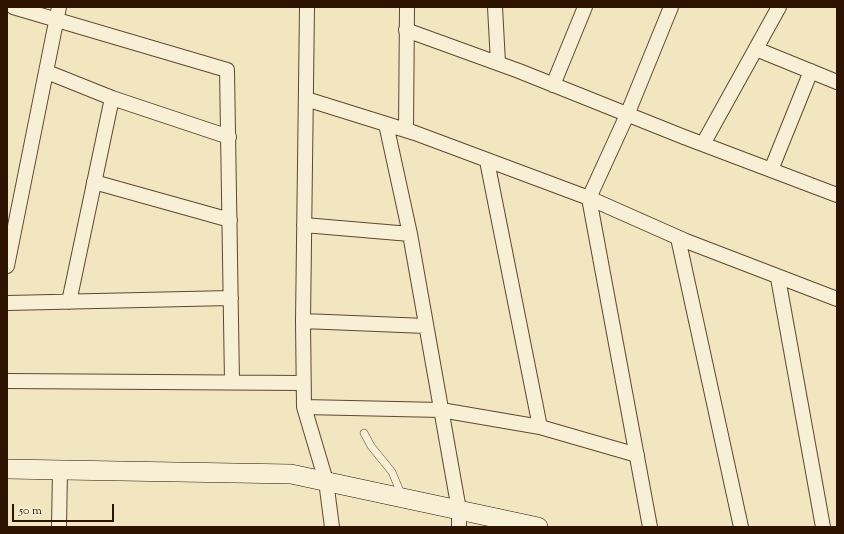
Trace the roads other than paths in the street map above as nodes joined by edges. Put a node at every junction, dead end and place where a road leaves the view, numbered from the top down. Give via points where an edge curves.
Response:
1 (13, 7) edge
2 (307, 7) edge
3 (407, 7) edge
4 (495, 7) edge
5 (585, 7) edge
6 (671, 7) edge
7 (779, 7) edge
8 (57, 14) edge
9 (406, 30) junction
10 (756, 49) junction
11 (498, 63) junction
12 (811, 71) junction
13 (47, 72) junction
14 (837, 82) edge
15 (553, 85) junction
16 (112, 98) junction
17 (306, 98) junction
18 (627, 115) junction
19 (386, 124) junction
20 (406, 130) junction
21 (228, 137) junction
22 (703, 144) junction
23 (487, 161) junction
24 (771, 170) junction
25 (94, 182) junction
26 (837, 195) edge
27 (589, 198) junction
28 (12, 214) edge
29 (230, 220) junction
30 (304, 225) junction
31 (410, 234) junction
32 (678, 238) junction
33 (7, 266) edge
34 (778, 278) junction
35 (231, 298) junction
36 (837, 299) edge
37 (69, 302) junction
38 (7, 303) edge
39 (302, 320) junction
40 (426, 326) junction
41 (7, 381) edge
42 (232, 382) junction
43 (303, 383) junction
44 (304, 407) junction
45 (441, 410) junction
46 (540, 427) junction
47 (364, 432) dead end
48 (637, 456) junction
49 (7, 469) edge
50 (60, 470) junction
51 (326, 481) junction
52 (403, 498) junction
53 (459, 518) edge
54 (59, 527) edge
55 (332, 527) edge
56 (538, 527) edge
57 (650, 527) edge
58 (741, 527) edge
59 (823, 527) edge

1 - 8 street
2 - 17 street
3 - 9 street
4 - 11 street
5 - 15 street
6 - 18 street
7 - 10 street
8 - 13 street
8 - 21 street via 228,70
9 - 11 street
9 - 20 street
10 - 12 street
10 - 22 street
11 - 15 street
12 - 14 street
12 - 24 street
13 - 16 street
13 - 28 street
15 - 18 street
16 - 21 street
16 - 25 street
17 - 19 street
17 - 30 street
18 - 22 street
18 - 27 street
19 - 20 street
19 - 31 street
20 - 23 street
21 - 29 street
22 - 24 street
23 - 27 street
23 - 46 street
24 - 26 street
25 - 29 street
25 - 37 street
27 - 32 street
27 - 48 street
28 - 33 street
29 - 35 street
30 - 31 street
30 - 39 street
31 - 40 street
32 - 34 street
32 - 58 street
34 - 36 street
34 - 59 street
35 - 37 street
35 - 42 street
37 - 38 street
39 - 40 street
39 - 43 street
40 - 45 street
41 - 42 street
42 - 43 street
43 - 44 street
44 - 45 street
44 - 51 street
45 - 46 street
45 - 53 street
46 - 48 street
47 - 52 lane via 371,446 392,472
48 - 57 street
49 - 50 street
50 - 51 street via 291,474
50 - 54 street
51 - 52 street
51 - 55 street
52 - 53 street
53 - 56 street

